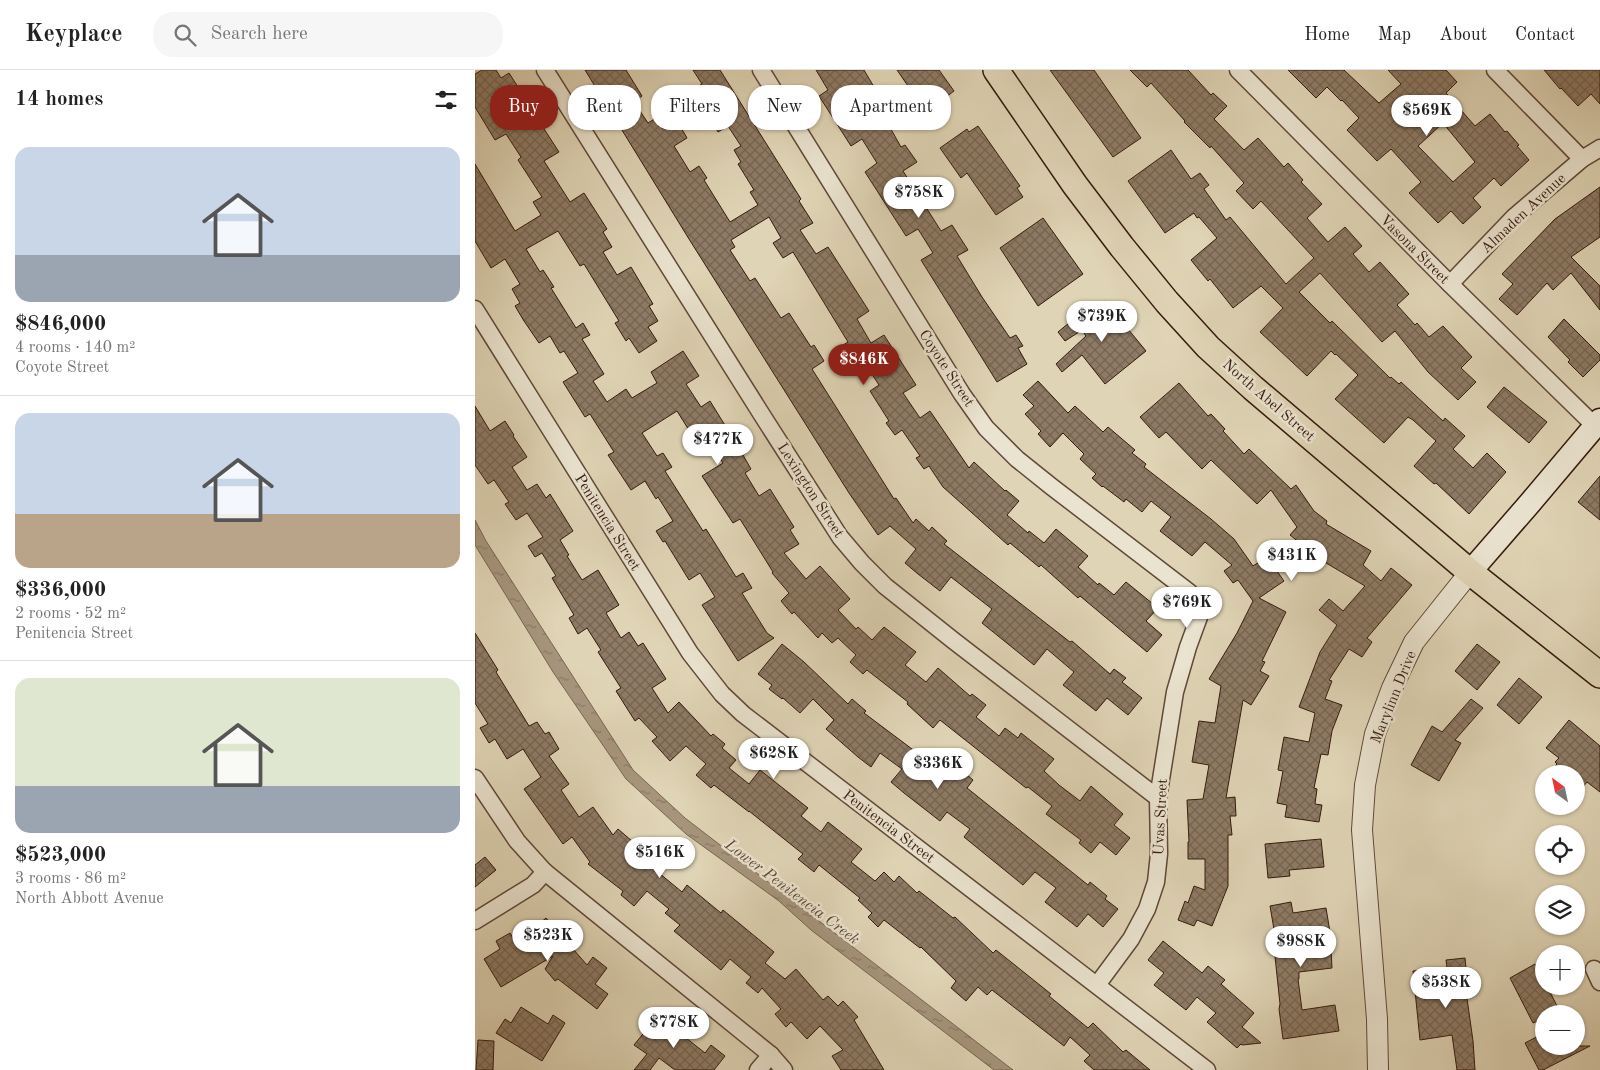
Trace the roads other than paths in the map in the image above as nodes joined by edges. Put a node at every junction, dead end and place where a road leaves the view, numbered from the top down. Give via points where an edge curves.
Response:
1 (545, 70) edge
2 (761, 70) edge
3 (995, 70) edge
4 (1237, 70) edge
5 (1495, 70) edge
6 (1600, 148) edge
7 (1582, 159) junction
8 (1450, 284) junction
9 (475, 309) edge
10 (1597, 423) edge
11 (1470, 572) junction
12 (1198, 608) joint
13 (1600, 675) edge
14 (475, 778) edge
15 (1158, 798) junction
16 (545, 872) junction
17 (475, 922) edge
18 (1097, 985) junction
19 (771, 1055) junction
20 (758, 1070) edge
21 (784, 1070) edge
22 (1207, 1070) edge
23 (1378, 1070) edge

1 - 15 street, Lexington Street via 762,415 841,537 862,563 939,629
2 - 12 street, Coyote Street via 986,428 1038,476 1189,592
3 - 11 main road, North Abel Street via 1121,247 1208,347
4 - 8 street, Vasona Street
5 - 7 street
6 - 7 street, Almaden Avenue
7 - 8 street, Almaden Avenue via 1514,217
8 - 10 street, Vasona Street
9 - 18 street, Penitencia Street via 690,653 722,694 743,714
10 - 11 main road, Marylinn Drive
11 - 13 main road, North Abel Street
11 - 23 street, Marylinn Drive via 1414,642 1375,734 1365,785 1363,838
12 - 15 street, Uvas Street via 1199,617 1175,692
14 - 16 street via 517,840
15 - 18 street, Uvas Street via 1156,882 1147,909 1131,939
16 - 17 street via 533,885
16 - 19 street
18 - 22 street, Penitencia Street
19 - 20 street
19 - 21 street

